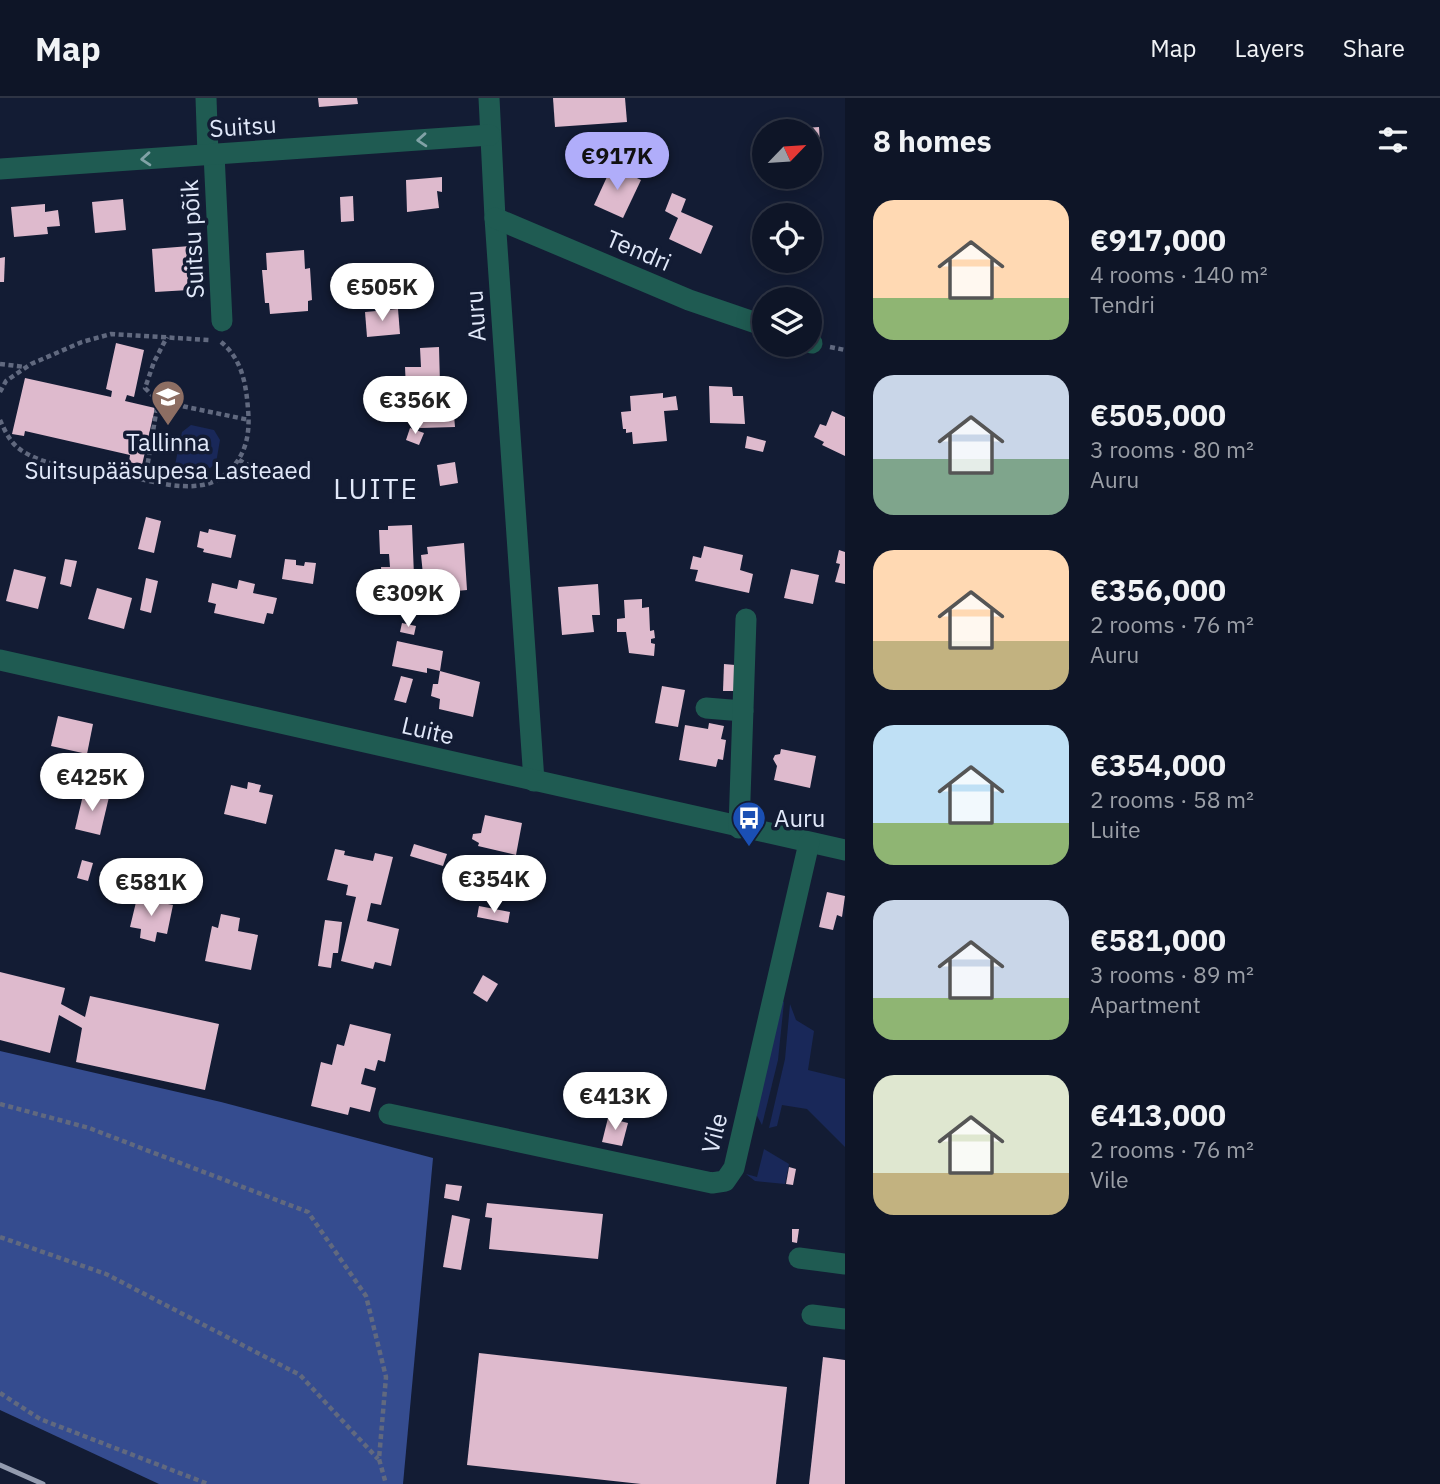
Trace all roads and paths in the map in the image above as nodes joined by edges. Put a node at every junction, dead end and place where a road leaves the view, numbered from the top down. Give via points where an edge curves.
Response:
1 (206, 98) edge
2 (489, 98) edge
3 (490, 135) junction
4 (211, 155) junction
5 (0, 169) edge
6 (495, 218) junction
7 (222, 321) dead end
8 (752, 322) edge
9 (167, 337) junction
10 (0, 364) edge
11 (26, 367) junction
12 (0, 392) edge
13 (158, 401) junction
14 (0, 420) edge
15 (249, 420) junction
16 (0, 437) edge
17 (11, 439) junction
18 (239, 460) junction
19 (304, 472) dead end
20 (145, 480) junction
21 (746, 619) dead end
22 (0, 660) edge
23 (706, 708) dead end
24 (743, 711) junction
25 (534, 781) junction
26 (739, 828) junction
27 (809, 843) junction
28 (845, 850) edge
29 (1, 1103) edge
30 (388, 1114) dead end
31 (0, 1237) edge
32 (799, 1258) dead end
33 (845, 1264) edge
34 (812, 1315) dead end
35 (845, 1319) edge
36 (0, 1393) edge
37 (379, 1459) junction
38 (208, 1484) edge
39 (386, 1484) edge

1 - 4 street, Suitsu põik
2 - 3 street, Auru
3 -> 4 street, Suitsu
3 - 6 street, Auru
4 -> 5 street, Suitsu
4 - 7 street, Suitsu põik
6 - 8 street, Tendri via 689,300
6 - 25 street, Auru
9 - 11 path via 111,334
9 - 13 path via 145,388
9 - 15 path via 220,341 228,348 244,379
10 - 11 path
11 - 12 path via 6,381
13 - 15 path
13 - 20 path
14 - 17 path
15 - 18 path
16 - 17 path
17 - 20 path via 37,458
18 - 19 path via 257,470 285,476
18 - 20 path via 223,478 208,484
21 - 24 street
22 - 25 street, Luite
23 - 24 street
24 - 26 street
25 - 26 street, Luite
26 - 27 street, Luite
27 - 28 street, Luite
27 - 30 street, Vile via 734,1168 725,1181 712,1183
29 - 37 path via 89,1128 309,1212 366,1296 386,1377
31 - 37 path via 106,1274 300,1375
32 - 33 street
34 - 35 street
36 - 38 path via 40,1419
37 - 39 path

